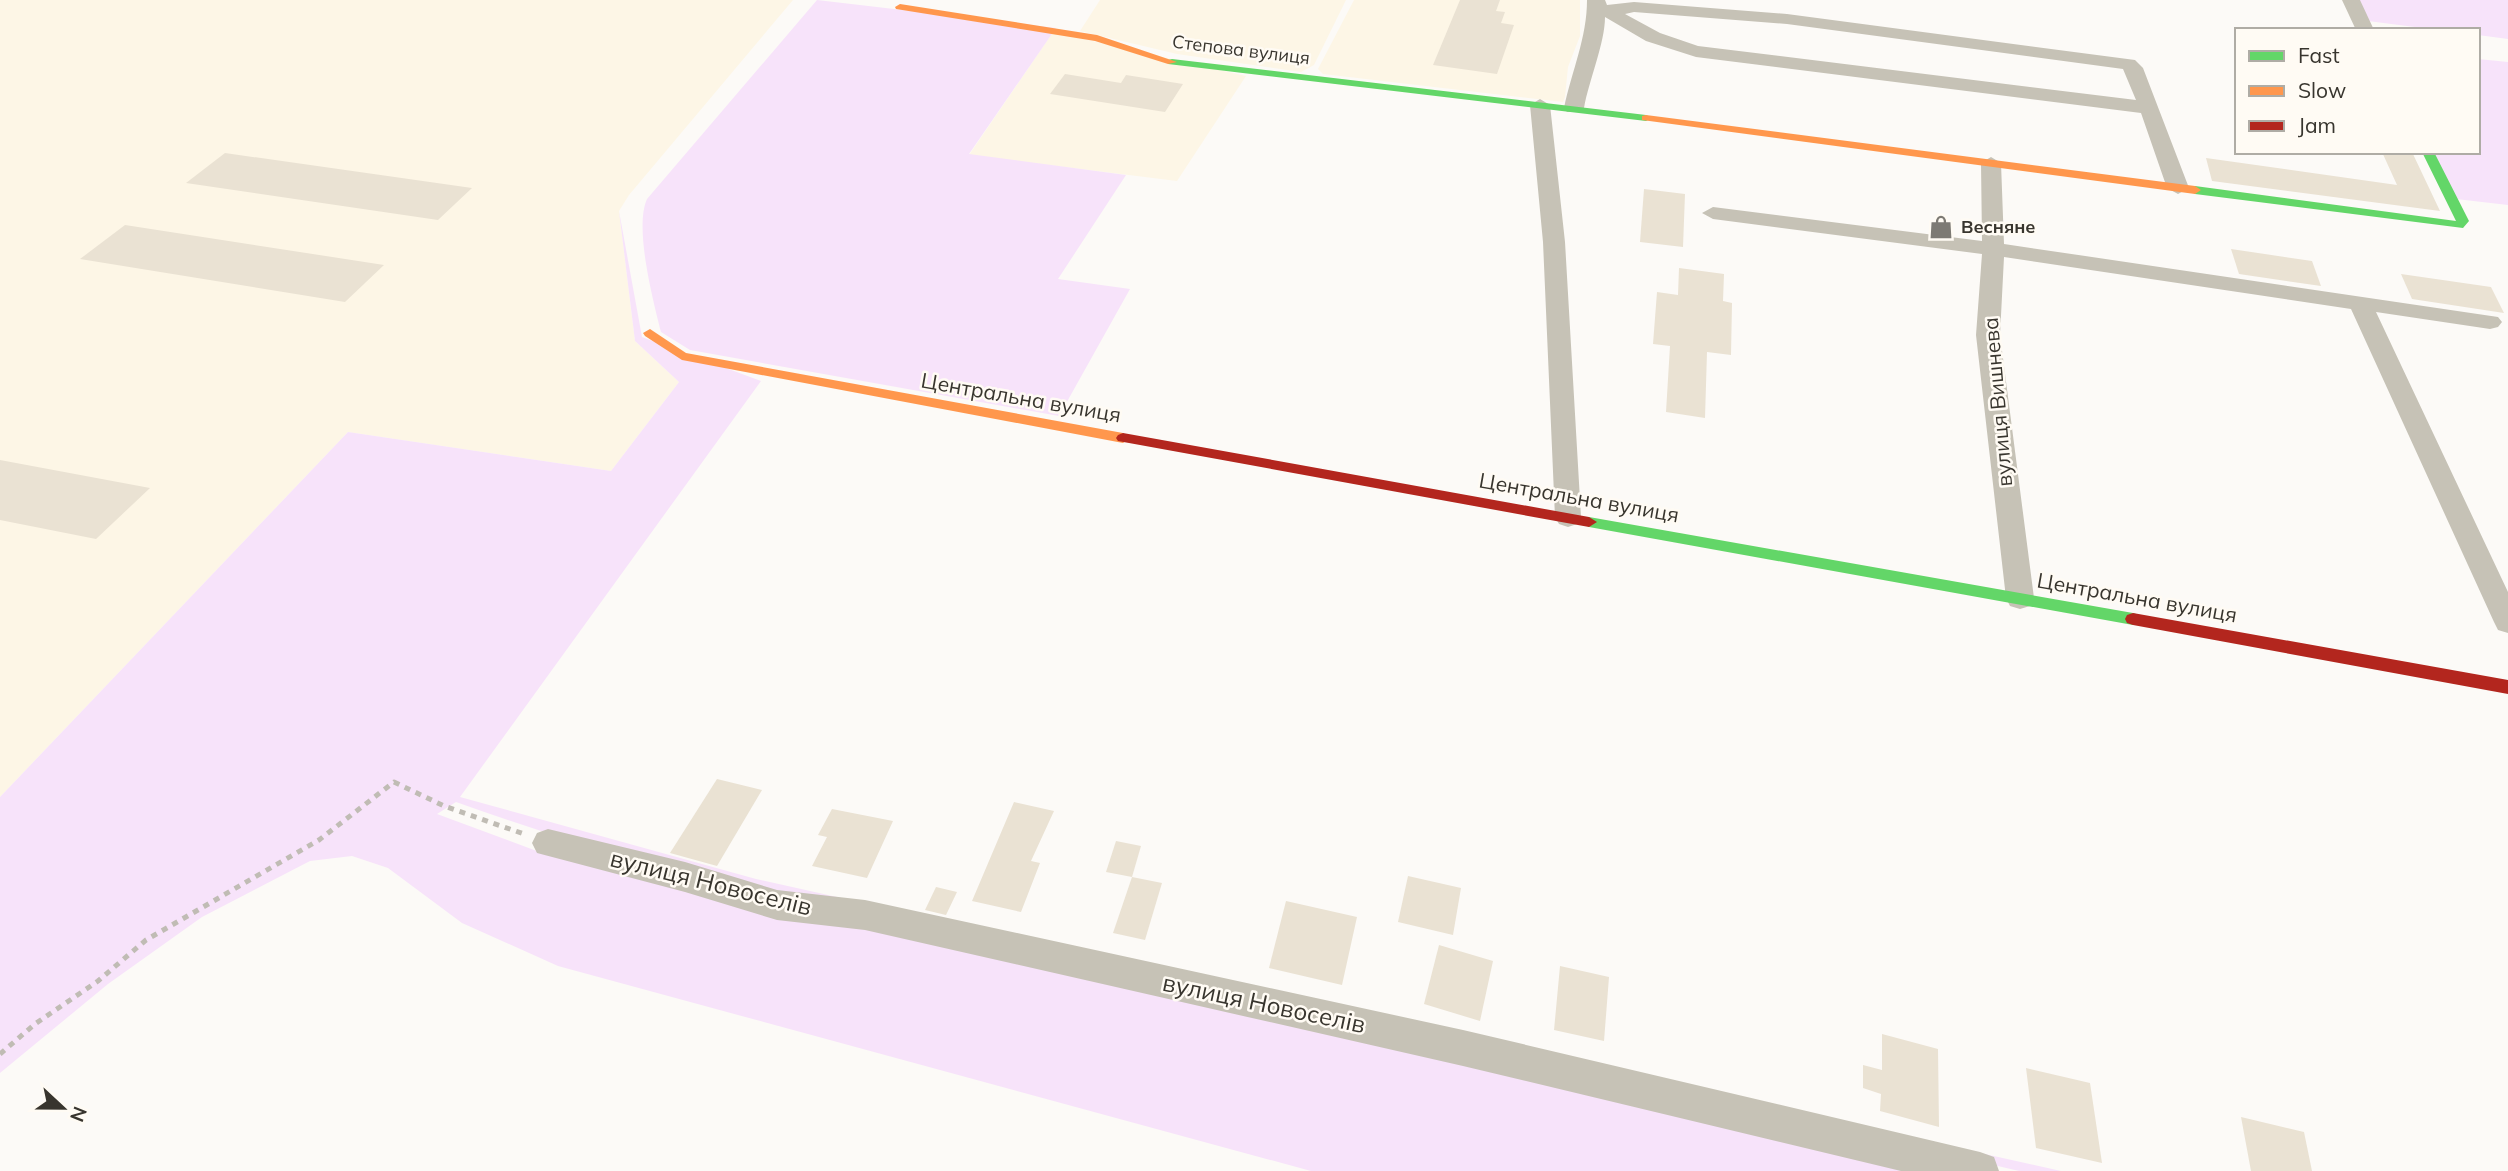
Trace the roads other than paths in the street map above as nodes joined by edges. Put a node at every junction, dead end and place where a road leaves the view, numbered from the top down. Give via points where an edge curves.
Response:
1 (2351, 0) edge
2 (1603, 5) edge
3 (900, 8) dead end
4 (2364, 28) edge
5 (1540, 105) junction
6 (1574, 108) junction
7 (2149, 108) junction
8 (2429, 154) edge
9 (1991, 163) junction
10 (2178, 188) junction
11 (1713, 213) dead end
12 (1993, 249) junction
13 (2360, 303) junction
14 (2490, 321) dead end
15 (650, 332) dead end
16 (1568, 517) junction
17 (2020, 598) junction
18 (2508, 622) edge
19 (2508, 687) edge
20 (548, 843) road end
21 (1979, 1171) edge

1 - 4 street
2 - 6 street
2 - 7 street via 1653,37 1696,51
2 - 7 street via 1787,19 2115,60 2134,68
3 - 5 street, Степова вулиця via 1097,38 1172,62
5 - 6 street, Степова вулиця
5 - 16 street via 1554,242
6 - 9 street, Степова вулиця
7 - 10 street
8 - 10 street, Степова вулиця via 2463,221 2459,225
9 - 10 street, Степова вулиця
9 - 12 street, вулиця Вишнева
11 - 12 street
12 - 13 street
12 - 17 street, вулиця Вишнева via 1988,335
13 - 14 street
13 - 18 street
15 - 16 street, Центральна вулиця via 682,356 736,368
16 - 17 street, Центральна вулиця
17 - 19 street, Центральна вулиця
20 - 21 street, вулиця Новоселів via 777,905 865,915 1463,1048

